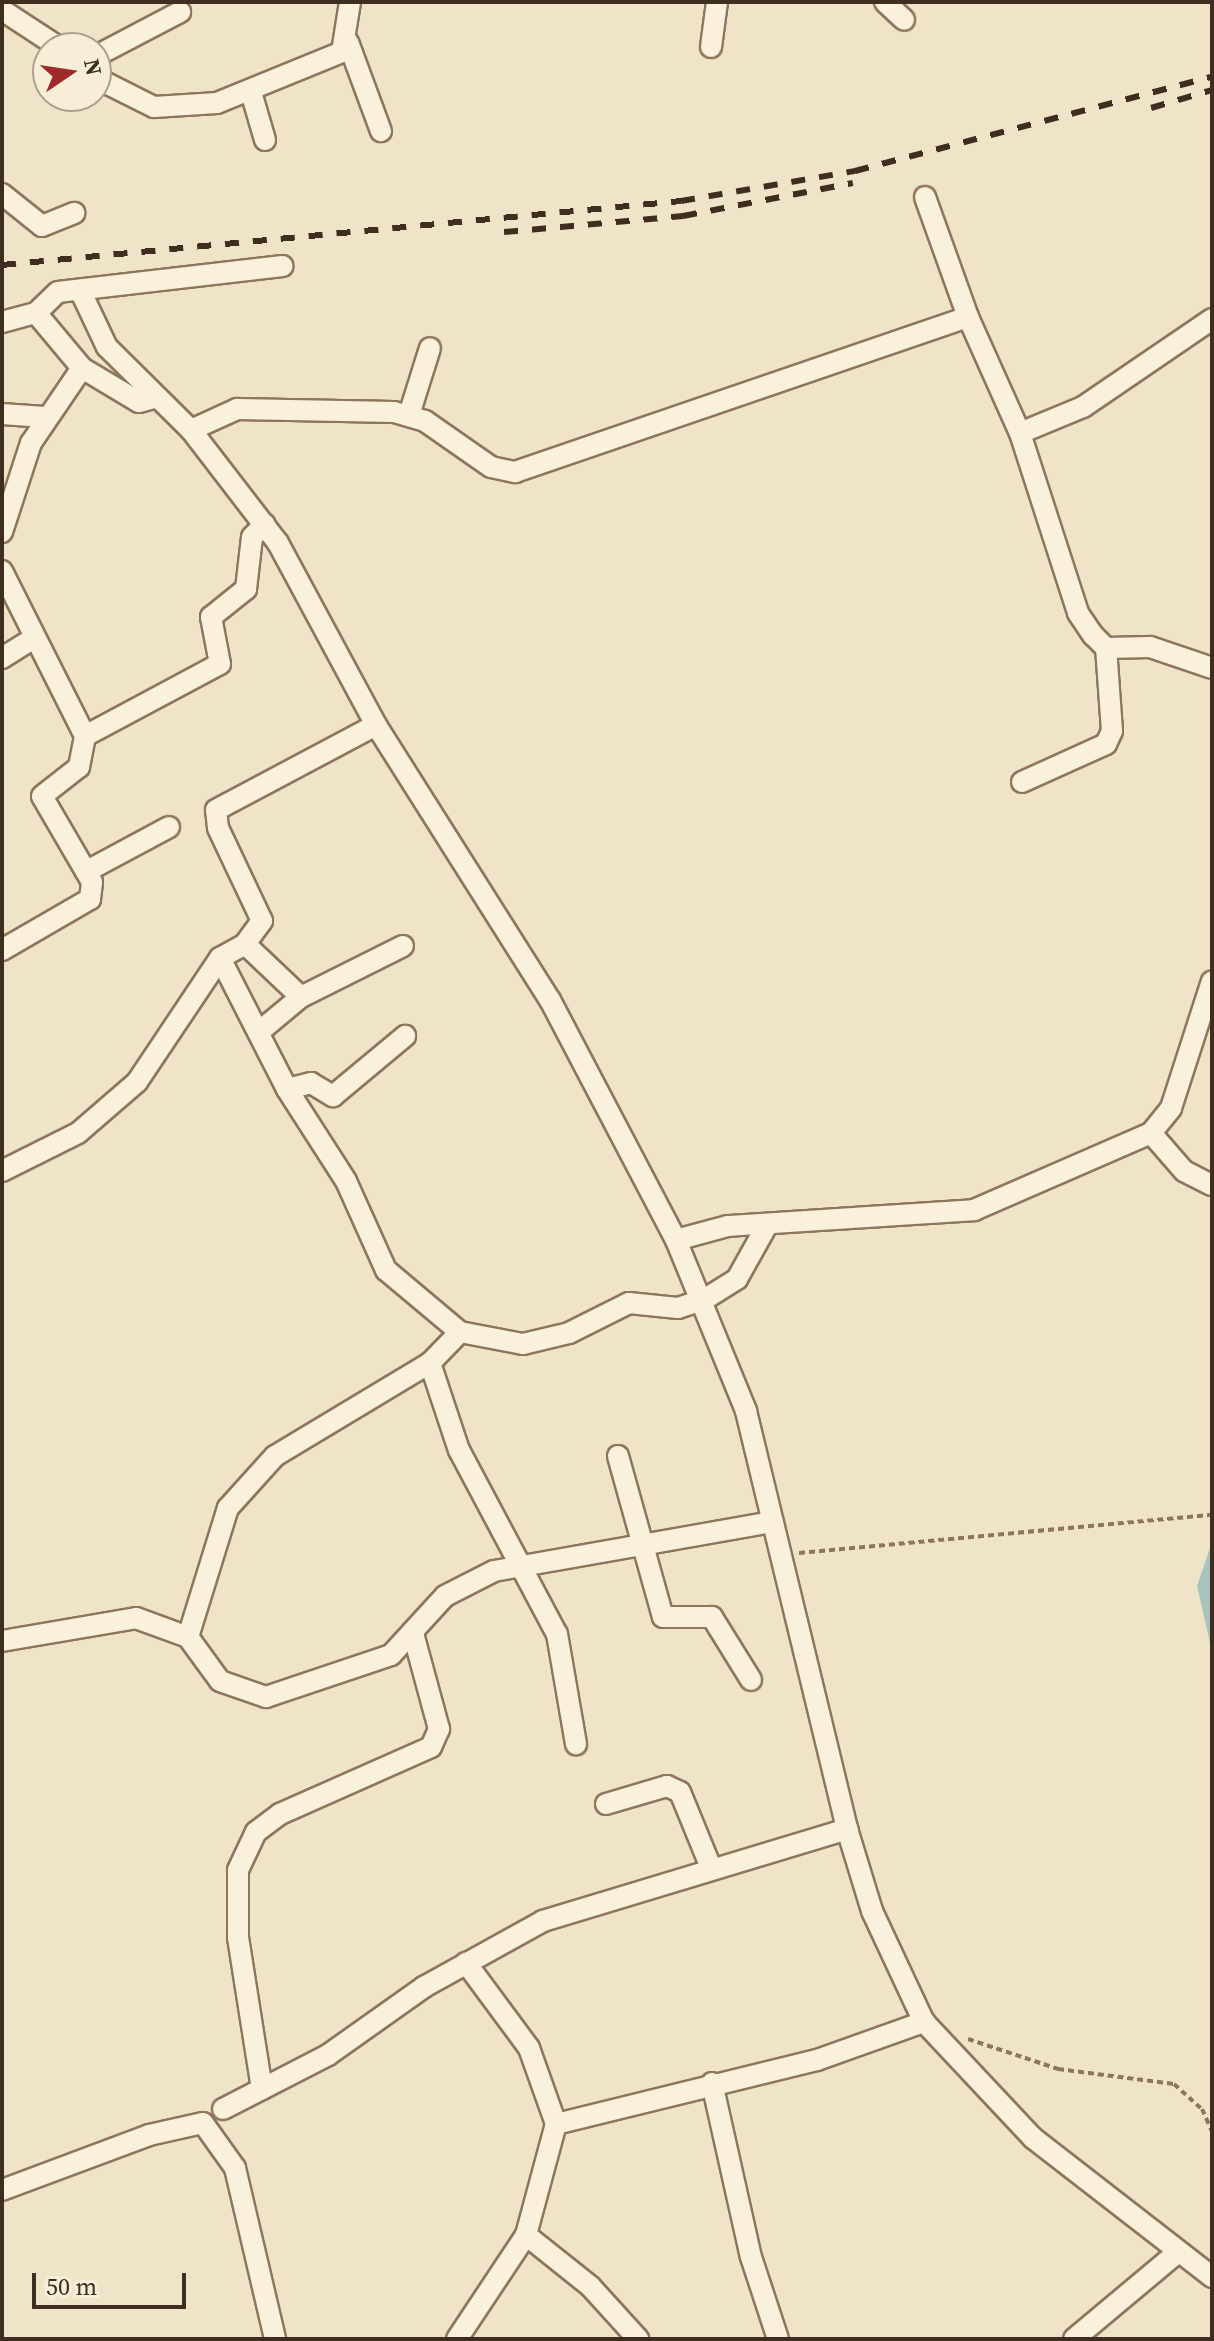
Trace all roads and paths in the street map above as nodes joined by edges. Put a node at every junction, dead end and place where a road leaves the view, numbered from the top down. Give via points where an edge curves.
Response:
1 (350, 2) edge
2 (717, 2) edge
3 (885, 2) edge
4 (2, 10) edge
5 (180, 12) dead end
6 (904, 20) dead end
7 (36, 32) edge
8 (348, 42) junction
9 (711, 47) dead end
10 (112, 48) edge
11 (112, 86) edge
12 (251, 92) junction
13 (381, 131) dead end
14 (265, 140) dead end
15 (2, 194) edge
16 (925, 197) dead end
17 (75, 213) dead end
18 (283, 266) dead end
19 (80, 290) junction
20 (36, 313) junction
21 (968, 317) junction
22 (1212, 319) edge
23 (2, 322) edge
24 (430, 348) dead end
25 (82, 368) junction
26 (154, 398) junction
27 (2, 414) edge
28 (409, 415) junction
29 (45, 417) junction
30 (191, 430) junction
31 (1020, 433) junction
32 (265, 524) junction
33 (2, 532) edge
34 (2, 571) edge
35 (34, 638) junction
36 (1106, 648) junction
37 (2, 658) edge
38 (1212, 668) edge
39 (376, 725) junction
40 (85, 736) junction
41 (1022, 782) dead end
42 (169, 827) dead end
43 (87, 871) junction
44 (245, 944) junction
45 (403, 946) dead end
46 (2, 950) edge
47 (220, 958) junction
48 (1212, 981) edge
49 (301, 997) junction
50 (260, 1031) junction
51 (405, 1036) dead end
52 (287, 1089) junction
53 (1151, 1133) junction
54 (2, 1171) edge
55 (1212, 1185) edge
56 (767, 1225) junction
57 (676, 1240) junction
58 (705, 1299) junction
59 (460, 1332) junction
60 (430, 1363) junction
61 (618, 1456) dead end
62 (1212, 1515) edge
63 (773, 1522) junction
64 (641, 1544) junction
65 (781, 1554) junction
66 (525, 1566) junction
67 (413, 1633) junction
68 (188, 1637) junction
69 (2, 1641) edge
70 (751, 1680) dead end
71 (576, 1744) dead end
72 (606, 1804) dead end
73 (847, 1829) junction
74 (710, 1865) junction
75 (466, 1963) junction
76 (924, 2022) junction
77 (965, 2038) dead end
78 (712, 2083) junction
79 (262, 2089) junction
80 (223, 2109) dead end
81 (556, 2124) junction
82 (1212, 2131) edge
83 (2, 2190) edge
84 (526, 2235) junction
85 (1178, 2252) junction
86 (1212, 2277) edge
87 (275, 2339) edge
88 (457, 2339) edge
89 (638, 2339) edge
90 (778, 2339) edge
91 (1074, 2339) edge

1 - 8 street
2 - 9 street
3 - 6 street
4 - 7 street
5 - 10 street
8 - 12 street via 329,60
8 - 13 street
11 - 12 street via 154,107 197,107
12 - 14 street
15 - 17 street via 42,226
16 - 21 street
18 - 19 street
19 - 20 street via 48,297
19 - 26 street via 107,347
20 - 23 street
20 - 25 street
21 - 28 street via 515,472 491,467
21 - 31 street
22 - 31 street via 1083,407
24 - 28 street
25 - 26 street via 139,402
25 - 29 street
26 - 30 street
27 - 29 street
28 - 30 street via 237,409
29 - 33 street
30 - 32 street
31 - 36 street via 1078,613
32 - 39 street
32 - 40 street via 252,537 246,589 211,617 220,664
34 - 35 street
35 - 37 street
35 - 40 street
36 - 38 street via 1150,647
36 - 41 street via 1112,731 1106,744
39 - 44 street via 216,810 218,828 262,921
39 - 57 street via 523,954
40 - 43 street via 79,767 42,796
42 - 43 street
43 - 46 street via 90,899
44 - 47 street
44 - 49 street
45 - 49 street
47 - 50 street
47 - 54 street via 137,1082 78,1133
48 - 53 street via 1171,1108
49 - 50 street
50 - 52 street
51 - 52 street via 333,1096 311,1083
52 - 59 street via 346,1181 386,1270
53 - 55 street via 1184,1171
53 - 56 street via 974,1210
56 - 57 street
56 - 58 street via 737,1279
57 - 58 street
58 - 59 street via 678,1308 629,1303 569,1333 523,1344
58 - 63 street via 746,1411
59 - 60 street
60 - 66 street via 459,1450
60 - 68 street via 275,1456 228,1508
61 - 64 street
62 - 65 path
63 - 64 street
63 - 65 street
64 - 66 street
64 - 70 street via 663,1617 712,1617
65 - 73 street
66 - 67 street via 494,1571 445,1596
66 - 71 street via 557,1634
67 - 68 street via 391,1655 355,1671 266,1697 220,1681
67 - 79 street via 439,1729 431,1747 280,1814 256,1832 238,1870 238,1937
68 - 69 street via 136,1618
72 - 74 street via 667,1786 680,1792
73 - 74 street
73 - 76 street via 872,1911
74 - 75 street via 543,1921
75 - 79 street via 328,2055
75 - 81 street via 529,2048
76 - 78 street via 817,2060
76 - 85 street via 1033,2138
77 - 82 path via 1058,2069 1174,2084 1202,2109
78 - 81 street
78 - 90 street via 751,2257
79 - 80 street
81 - 84 street
83 - 87 street via 149,2135 203,2123 235,2168
84 - 88 street
84 - 89 street via 590,2286
85 - 86 street
85 - 91 street

